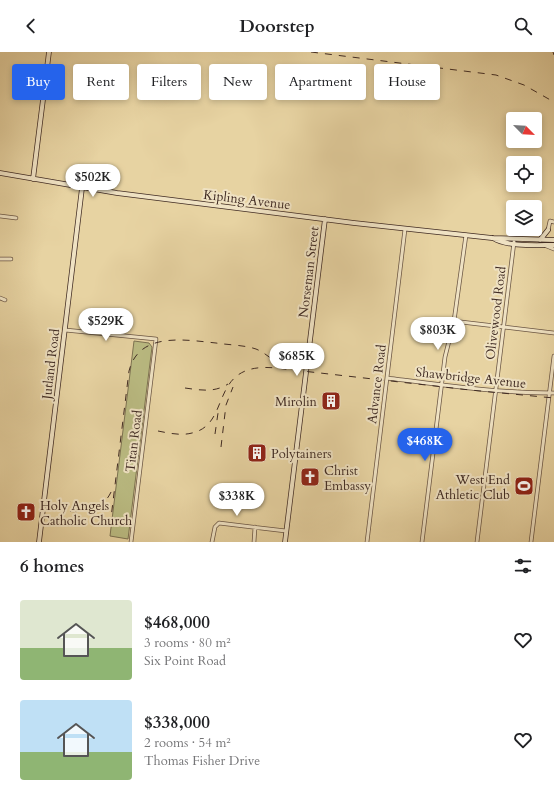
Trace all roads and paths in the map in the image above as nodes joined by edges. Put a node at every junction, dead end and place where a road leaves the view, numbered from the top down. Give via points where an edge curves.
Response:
1 (49, 52) edge
2 (0, 173) edge
3 (33, 179) junction
4 (82, 188) junction
5 (0, 216) edge
6 (16, 218) dead end
7 (325, 219) junction
8 (554, 222) edge
9 (405, 229) junction
10 (548, 230) junction
11 (466, 235) junction
12 (554, 239) edge
13 (540, 240) junction
14 (514, 241) junction
15 (544, 245) junction
16 (554, 245) edge
17 (554, 249) edge
18 (11, 258) dead end
19 (0, 259) edge
20 (0, 298) edge
21 (5, 300) dead end
22 (444, 320) dead end
23 (454, 321) junction
24 (504, 327) junction
25 (65, 330) junction
26 (554, 333) edge
27 (554, 356) edge
28 (387, 378) junction
29 (442, 385) junction
30 (495, 390) junction
31 (554, 392) edge
32 (549, 393) junction
33 (255, 527) junction
34 (286, 531) junction
35 (39, 542) edge
36 (131, 542) edge
37 (212, 542) edge
38 (254, 542) edge
39 (285, 542) edge
40 (367, 542) edge
41 (422, 542) edge
42 (477, 542) edge
43 (531, 542) edge

1 - 3 main road
2 - 3 main road, Kipling Avenue
3 - 4 main road, Kipling Avenue
4 - 7 main road, Kipling Avenue
4 - 25 main road, Jutland Road
5 - 6 street
7 - 9 main road, Kipling Avenue
7 - 34 main road, Norseman Street
8 - 10 street via 550,221
9 - 11 main road, Kipling Avenue
9 - 28 street, Advance Road
10 - 12 main road
10 - 13 main road
11 - 14 main road, Kipling Avenue
11 - 23 street
12 - 13 main road, Kipling Avenue
13 - 14 main road, Kipling Avenue
14 - 15 main road, Kipling Avenue
14 - 24 street, Olivewood Road
15 - 16 main road, Kipling Avenue
15 - 17 street, Kipling Avenue
18 - 19 street
20 - 21 street
22 - 23 street
23 - 24 street
23 - 29 street via 447,344
24 - 26 street
24 - 30 street, Olivewood Road
25 - 35 main road, Jutland Road
25 - 36 street, Titan Road via 156,339
27 - 32 street
28 - 29 street, Shawbridge Avenue
28 - 40 street, Advance Road
29 - 30 street, Shawbridge Avenue
29 - 41 street
30 - 32 street, Shawbridge Avenue
30 - 42 street, Olivewood Road
31 - 32 street, Shawbridge Avenue
32 - 43 street
33 - 34 street
33 - 37 street via 217,524
33 - 38 street
34 - 39 main road, Norseman Street

